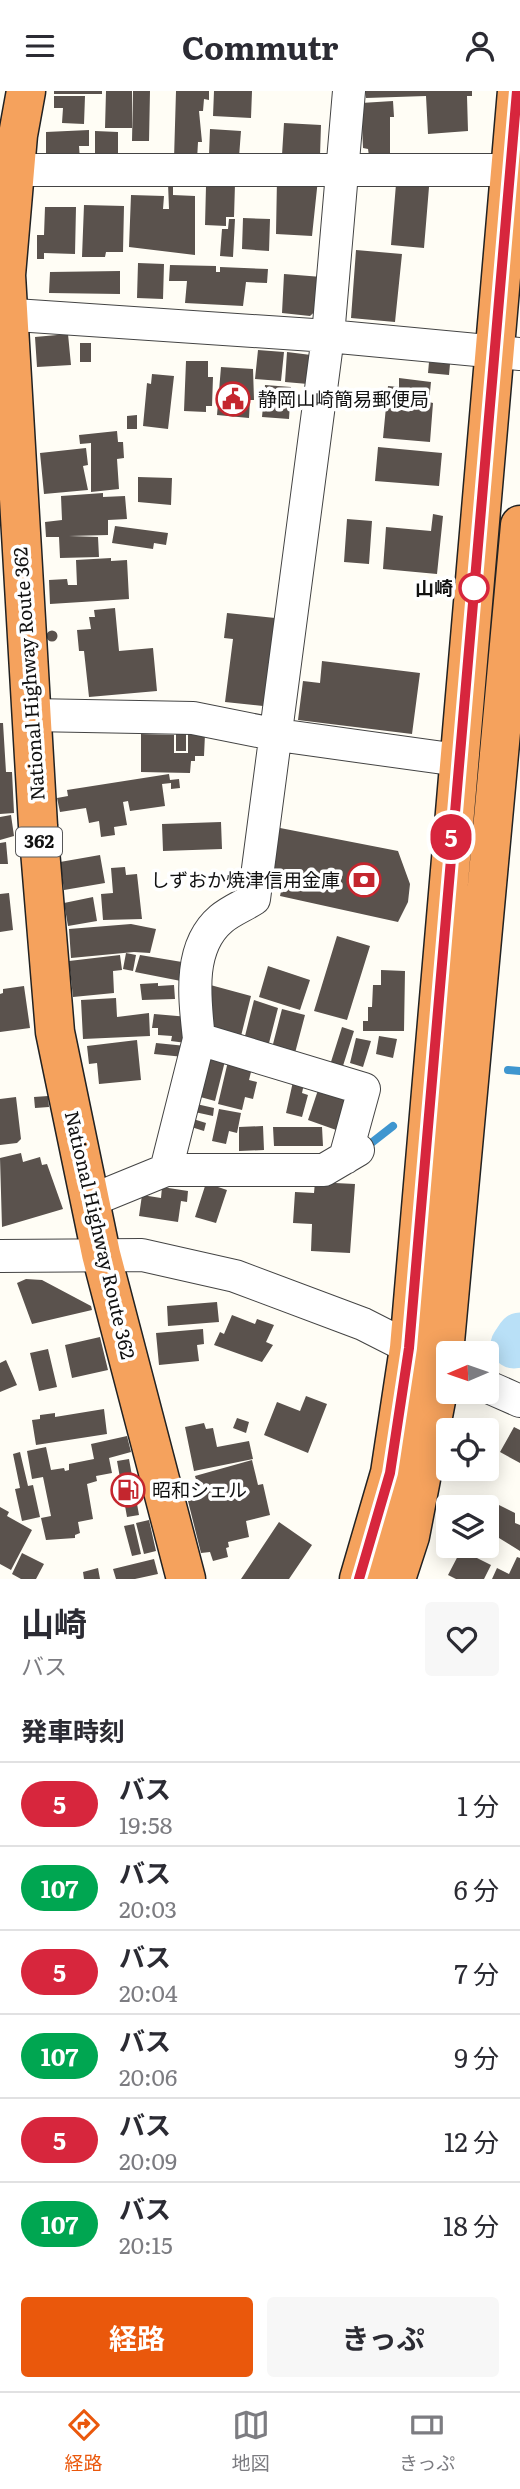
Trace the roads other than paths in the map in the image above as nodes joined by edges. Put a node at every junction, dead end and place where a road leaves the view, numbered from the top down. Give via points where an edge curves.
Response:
1 (5, 91) edge
2 (26, 91) edge
3 (349, 91) edge
4 (517, 91) edge
5 (8, 170) edge
6 (509, 170) junction
7 (342, 171) junction
8 (4, 313) edge
9 (328, 336) junction
10 (507, 353) edge
11 (520, 525) edge
12 (31, 715) junction
13 (278, 735) junction
14 (458, 760) junction
15 (199, 1039) junction
16 (166, 1170) junction
17 (89, 1201) junction
18 (101, 1254) junction
19 (0, 1256) edge
20 (448, 1341) edge
21 (409, 1348) junction
22 (436, 1361) edge
23 (499, 1390) edge
24 (519, 1398) edge
25 (438, 1404) edge
26 (186, 1579) edge
27 (359, 1579) edge
28 (396, 1579) edge

1 - 5 street
2 - 5 highway, National Highway Route 362 / 362
3 - 7 street
4 - 6 highway
5 - 7 street
5 - 8 highway, National Highway Route 362 / 362
6 - 7 street
6 - 10 highway
7 - 9 street
8 - 9 street
8 - 12 highway, National Highway Route 362 / 362
9 - 10 street
9 - 13 street
10 - 14 highway
11 - 20 highway
12 - 13 street via 193,718
12 - 17 highway, National Highway Route 362 / 362 via 55,1032
13 - 14 street
13 - 15 street via 254,899 219,920 200,950 194,988
14 - 21 highway
15 - 16 street
15 - 16 street via 364,1089 352,1154 324,1170
16 - 17 street
17 - 18 highway, National Highway Route 362 / 362
18 - 19 street
18 - 21 street via 142,1255 235,1276 363,1324
18 - 26 highway, National Highway Route 362 / 362
21 - 22 street
21 - 27 highway via 390,1473
23 - 24 street
25 - 28 highway via 410,1536

